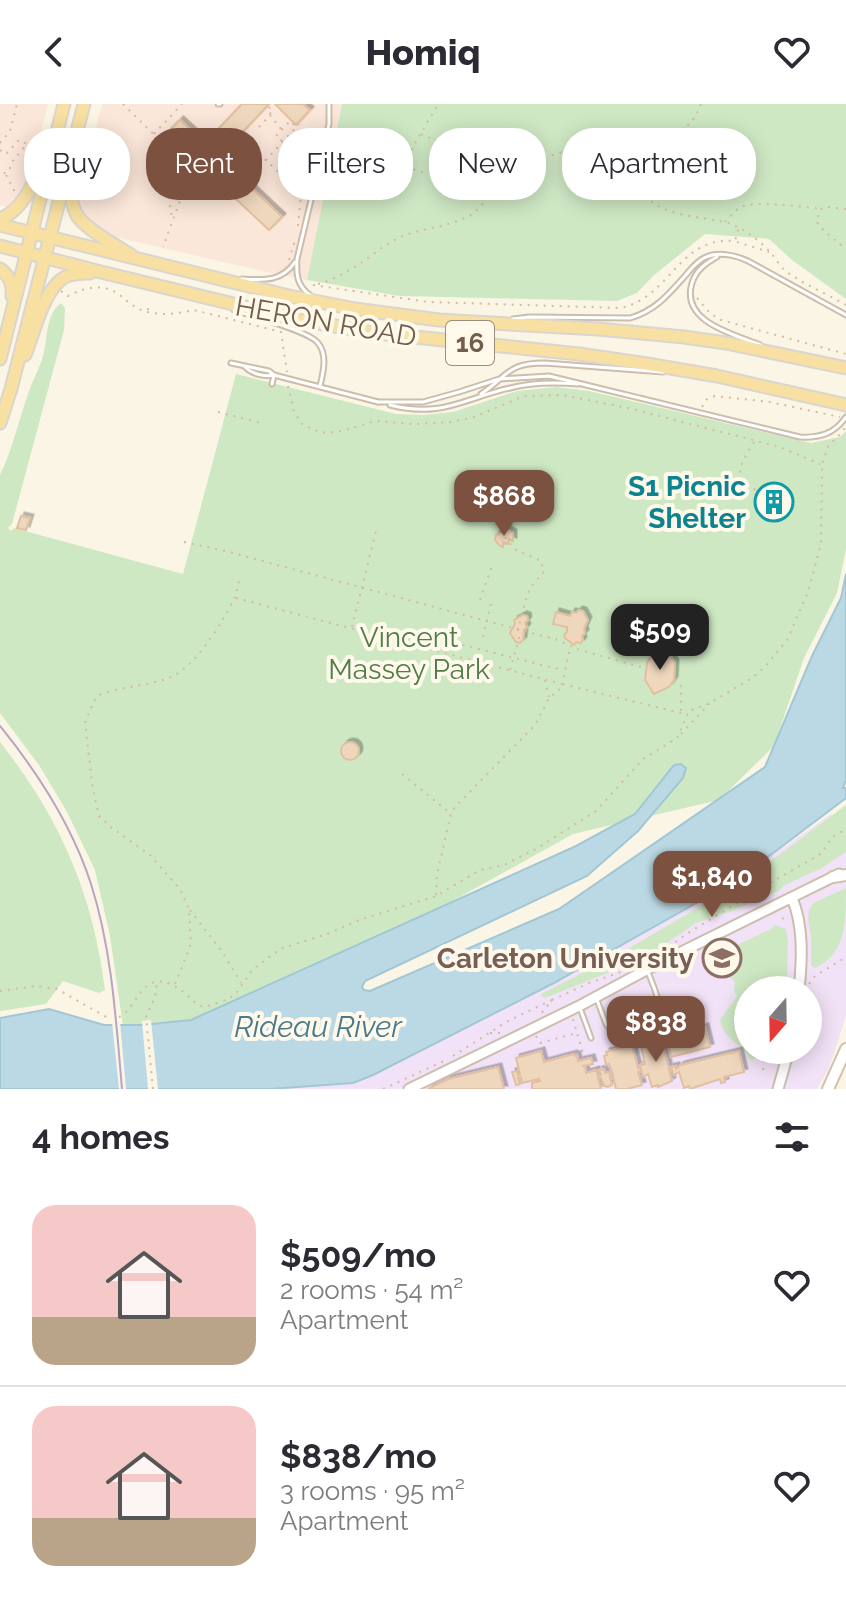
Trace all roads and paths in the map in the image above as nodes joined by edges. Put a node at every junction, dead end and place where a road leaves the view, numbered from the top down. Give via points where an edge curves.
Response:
1 (17, 104) edge
2 (64, 104) edge
3 (84, 104) edge
4 (123, 104) edge
5 (182, 104) edge
6 (273, 104) edge
7 (438, 104) edge
8 (701, 104) edge
9 (329, 105) edge
10 (270, 115) junction
11 (58, 127) junction
12 (259, 127) dead end
13 (77, 128) edge
14 (146, 128) edge
15 (160, 128) edge
16 (280, 128) edge
17 (284, 128) edge
18 (296, 128) edge
19 (328, 128) edge
20 (685, 128) edge
21 (420, 133) junction
22 (429, 137) edge
23 (0, 143) edge
24 (413, 146) edge
25 (278, 147) edge
26 (0, 150) edge
27 (562, 152) edge
28 (262, 160) edge
29 (266, 160) junction
30 (413, 168) edge
31 (425, 173) dead end
32 (6, 174) junction
33 (0, 175) edge
34 (15, 192) dead end
35 (58, 200) edge
36 (73, 200) edge
37 (170, 200) edge
38 (180, 200) edge
39 (311, 200) edge
40 (648, 200) edge
41 (821, 209) junction
42 (846, 209) edge
43 (173, 219) junction
44 (0, 222) edge
45 (725, 223) junction
46 (298, 228) dead end
47 (32, 233) junction
48 (49, 237) junction
49 (295, 240) dead end
50 (735, 241) dead end
51 (0, 246) edge
52 (163, 247) dead end
53 (846, 249) edge
54 (27, 252) junction
55 (770, 252) junction
56 (721, 255) junction
57 (44, 257) junction
58 (297, 259) junction
59 (138, 260) junction
60 (288, 264) dead end
61 (0, 269) edge
62 (101, 272) junction
63 (211, 277) junction
64 (60, 290) dead end
65 (672, 291) junction
66 (188, 294) junction
67 (690, 296) junction
68 (149, 302) dead end
69 (318, 302) junction
70 (846, 305) edge
71 (148, 311) junction
72 (11, 313) junction
73 (846, 315) edge
74 (493, 322) junction
75 (846, 354) edge
76 (788, 356) junction
77 (0, 359) edge
78 (231, 363) dead end
79 (842, 367) edge
80 (274, 375) junction
81 (717, 376) junction
82 (287, 378) junction
83 (499, 379) junction
84 (272, 384) dead end
85 (589, 385) junction
86 (320, 386) junction
87 (11, 389) junction
88 (475, 399) junction
89 (378, 402) junction
90 (846, 405) edge
91 (218, 412) dead end
92 (701, 413) junction
93 (846, 418) edge
94 (0, 423) edge
95 (265, 424) dead end
96 (846, 427) edge
97 (754, 441) junction
98 (822, 464) junction
99 (769, 497) dead end
100 (376, 531) dead end
101 (505, 537) dead end
102 (184, 542) dead end
103 (493, 563) dead end
104 (240, 577) dead end
105 (362, 587) junction
106 (235, 597) junction
107 (480, 600) dead end
108 (491, 603) dead end
109 (486, 620) junction
110 (351, 628) junction
111 (518, 629) junction
112 (483, 637) dead end
113 (447, 641) dead end
114 (570, 646) junction
115 (514, 659) junction
116 (644, 668) dead end
117 (510, 670) junction
118 (564, 671) junction
119 (544, 679) junction
120 (675, 679) dead end
121 (562, 684) junction
122 (549, 698) junction
123 (710, 703) junction
124 (681, 714) junction
125 (687, 714) junction
126 (677, 738) junction
127 (402, 774) dead end
128 (451, 813) junction
129 (846, 829) edge
130 (846, 873) edge
131 (833, 877) joint
132 (436, 896) junction
133 (792, 898) junction
134 (189, 909) junction
135 (666, 949) dead end
136 (846, 957) edge
137 (633, 970) dead end
138 (647, 970) junction
139 (802, 976) edge
140 (815, 976) edge
141 (157, 982) junction
142 (242, 984) junction
143 (174, 986) junction
144 (0, 991) edge
145 (595, 997) junction
146 (552, 1000) junction
147 (579, 1006) junction
148 (119, 1017) dead end
149 (108, 1018) dead end
150 (573, 1018) dead end
151 (536, 1020) dead end
152 (509, 1032) dead end
153 (490, 1033) junction
154 (535, 1033) dead end
155 (577, 1033) junction
156 (591, 1038) dead end
157 (846, 1049) edge
158 (584, 1057) dead end
159 (763, 1064) edge
160 (785, 1064) edge
161 (763, 1070) dead end
162 (153, 1089) edge
163 (383, 1089) edge
164 (409, 1089) edge
165 (778, 1089) edge
166 (828, 1089) edge

1 - 23 path via 10,131
2 - 11 main road
3 - 13 main road
4 - 14 path
5 - 15 path
6 - 10 path via 267,110
7 - 21 path
8 - 20 path
9 - 19 lane
10 - 12 path
10 - 16 path
11 - 44 main road via 31,187
11 - 47 main road
17 - 18 path via 290,121
21 - 22 path
21 - 24 path
25 - 29 path
26 - 32 path via 6,154 19,140 27,144
27 - 65 path via 514,171 471,215 401,236 346,273 313,285 428,302 610,309 635,304 658,288
28 - 29 path
29 - 46 path via 301,195
30 - 31 path
32 - 33 path
32 - 34 path
35 - 48 main road
36 - 59 main road via 90,228
37 - 43 path
38 - 43 path
39 - 58 lane
40 - 45 path via 671,212
41 - 42 path
41 - 45 path via 747,205
41 - 53 path via 816,221
43 - 52 path
44 - 47 main road, HERON ROAD / 16
45 - 55 path via 743,229
47 - 48 main road, HERON ROAD / 16
47 - 54 main road
48 - 57 main road
48 - 59 main road, HERON ROAD / 16
49 - 60 path
50 - 55 path
51 - 54 main road, HERON ROAD / 16
54 - 57 main road, HERON ROAD / 16
54 - 72 main road
55 - 70 path via 786,271
56 - 65 lane via 699,261
56 - 67 lane via 699,269
56 - 73 lane via 748,261
57 - 62 main road, HERON ROAD / 16
57 - 87 main road
58 - 63 lane via 271,280
58 - 69 lane via 299,283
59 - 63 main road, HERON ROAD / 16
61 - 72 main road via 12,288
62 - 66 main road, HERON ROAD / 16
62 - 87 main road via 79,273 56,286
63 - 69 main road, HERON ROAD / 16
64 - 71 path via 68,296 108,289
65 - 74 lane via 630,318
66 - 81 main road, HERON ROAD / 16 via 376,333 579,354
66 - 86 lane via 313,338 325,363
67 - 75 path via 721,320
67 - 76 lane via 698,314 713,326
68 - 71 path
69 - 74 main road, HERON ROAD / 16 via 412,317
71 - 82 path via 194,310 281,332
72 - 77 main road
74 - 76 main road, HERON ROAD / 16 via 675,336
76 - 79 main road, HERON ROAD / 16
78 - 80 lane
80 - 82 lane
80 - 84 lane
81 - 83 lane via 538,363 516,367
81 - 90 main road, HERON ROAD / 16
82 - 86 lane
82 - 97 path via 302,424 326,433 375,421 452,422 524,396 542,395 585,398
83 - 85 lane via 549,376
83 - 88 lane
83 - 89 lane via 432,400
85 - 88 lane via 523,385
85 - 92 lane
86 - 89 lane
87 - 94 main road
88 - 89 lane via 425,410
91 - 95 path
92 - 93 lane via 800,437 831,433
92 - 93 path via 704,402 715,396
96 - 98 path via 827,446
97 - 98 path
97 - 99 path via 740,477
98 - 123 path via 821,544 791,633 752,678
100 - 105 path
101 - 111 path via 514,549 541,561 544,572 527,595
102 - 105 path
103 - 107 path
104 - 106 path
105 - 109 path
105 - 110 path
106 - 110 path
106 - 134 path via 182,671 99,695 85,723 99,816 150,855 180,889
108 - 109 path
109 - 111 path
109 - 112 path
110 - 117 path
111 - 114 path
111 - 115 path
113 - 115 path
114 - 116 path
114 - 118 path
115 - 117 path
115 - 118 path
117 - 119 path
118 - 121 path
119 - 121 path
119 - 122 path
120 - 124 path via 681,686
121 - 122 path
121 - 124 path
122 - 128 path via 535,725
123 - 125 path
123 - 126 path
124 - 125 path
125 - 126 path
126 - 132 path via 643,759 587,817 536,849 480,870
127 - 128 path
128 - 132 path
129 - 135 path via 832,837 822,853
130 - 131 main road
131 - 133 street
132 - 142 path via 280,949
133 - 138 street
133 - 139 street
134 - 142 path
134 - 143 path via 191,944
136 - 140 path
137 - 146 path
138 - 145 street
138 - 145 lane via 660,1006 652,1024 614,1033
141 - 143 path
141 - 148 path via 141,991
141 - 162 path via 147,1013
142 - 143 path via 229,999 203,1007
144 - 149 path via 57,989
145 - 147 street
146 - 151 path
146 - 153 path
147 - 156 lane
147 - 164 street
150 - 155 path
152 - 153 path
153 - 163 path via 451,1058
154 - 155 path via 540,1043
155 - 158 path
157 - 166 main road
159 - 161 path
160 - 165 street

